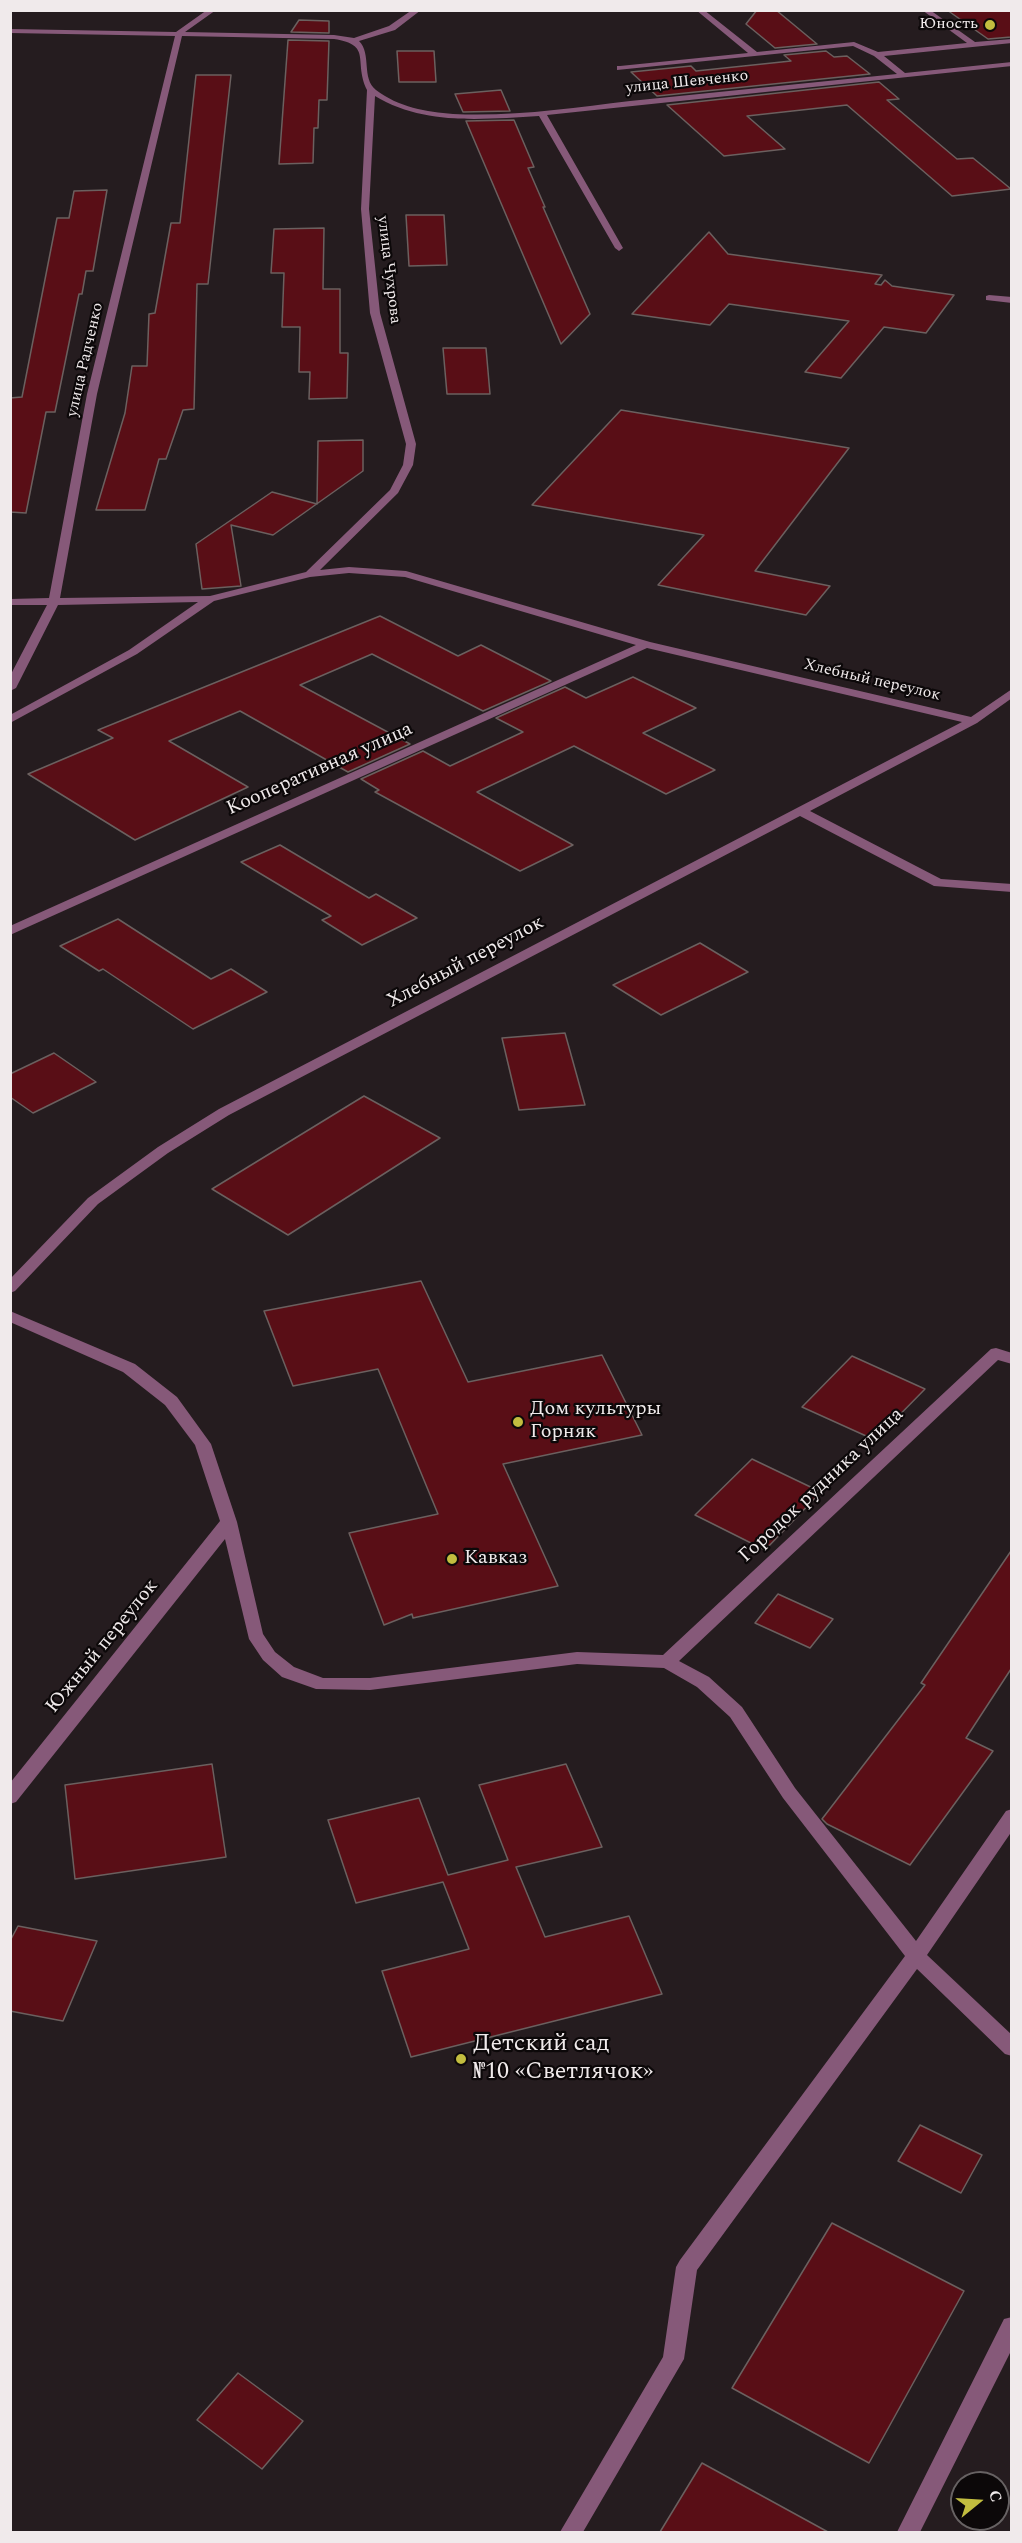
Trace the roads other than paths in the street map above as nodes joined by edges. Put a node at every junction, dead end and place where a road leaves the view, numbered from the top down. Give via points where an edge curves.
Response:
1 (213, 10) edge
2 (418, 10) edge
3 (699, 10) edge
4 (925, 10) edge
5 (10, 31) edge
6 (179, 33) junction
7 (354, 40) junction
8 (1011, 41) edge
9 (974, 45) junction
10 (755, 54) junction
11 (877, 54) junction
12 (1011, 64) edge
13 (620, 68) dead end
14 (903, 75) junction
15 (371, 90) junction
16 (542, 113) junction
17 (619, 248) dead end
18 (990, 298) dead end
19 (1011, 300) edge
20 (310, 574) junction
21 (210, 599) junction
22 (54, 601) junction
23 (10, 602) edge
24 (646, 644) junction
25 (10, 688) edge
26 (1011, 692) edge
27 (10, 720) edge
28 (973, 721) junction
29 (800, 811) junction
30 (1011, 888) edge
31 (10, 931) edge
32 (10, 1287) edge
33 (10, 1316) edge
34 (1011, 1359) edge
35 (229, 1522) junction
36 (667, 1662) junction
37 (10, 1797) edge
38 (1011, 1816) edge
39 (916, 1956) junction
40 (1011, 2048) edge
41 (1011, 2326) edge
42 (571, 2532) edge
43 (908, 2532) edge

1 - 6 street
2 - 7 street via 392,28
3 - 10 street
4 - 9 street
5 - 6 street
6 - 7 street
6 - 22 street, улица Радченко via 92,394
7 - 15 street, улица Чухрова via 362,48 364,78
8 - 9 street
9 - 11 street
10 - 11 street via 854,44
10 - 13 street
11 - 14 street
12 - 14 street, улица Шевченко
14 - 16 street, улица Шевченко
15 - 16 street, улица Шевченко via 404,109 438,115
15 - 20 street, улица Чухрова via 365,209 375,313 411,444 408,465 394,491
16 - 17 street
18 - 19 street
20 - 21 street, Хлебный переулок
20 - 24 street, Хлебный переулок via 349,570 406,574
21 - 22 street
21 - 27 street via 133,652
22 - 23 street
22 - 25 street, улица Радченко
24 - 28 street, Хлебный переулок
24 - 31 street, Кооперативная улица
26 - 28 street, Хлебный переулок
28 - 29 street, Хлебный переулок
29 - 30 street via 938,883
29 - 32 street, Хлебный переулок via 215,1117 162,1149 93,1201
33 - 35 street via 129,1368 171,1401 203,1444
34 - 36 street, Городок рудника улица via 996,1353
35 - 36 street via 255,1635 269,1656 288,1672 322,1684 370,1684 578,1658
35 - 37 street, Южный переулок
36 - 39 street via 702,1682 736,1712 789,1792
38 - 39 street
39 - 40 street
39 - 42 street via 687,2267 673,2359
41 - 43 street

